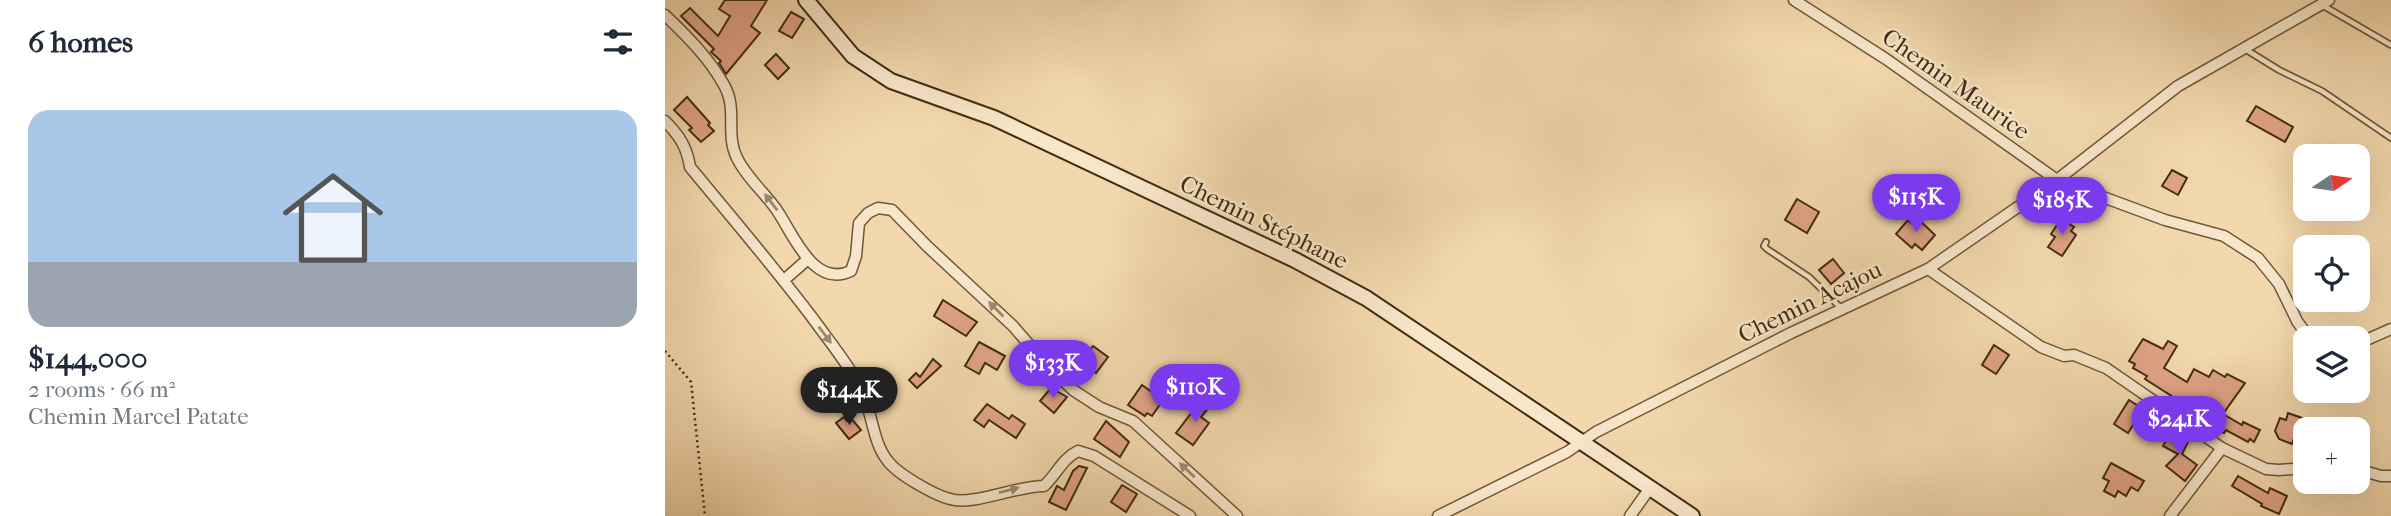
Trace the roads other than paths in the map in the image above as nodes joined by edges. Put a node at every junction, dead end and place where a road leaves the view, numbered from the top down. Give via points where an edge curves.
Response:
1 (806, 0) edge
2 (1794, 0) edge
3 (2325, 2) edge
4 (665, 15) edge
5 (2391, 45) edge
6 (2245, 48) junction
7 (665, 121) edge
8 (2391, 138) edge
9 (2057, 180) junction
10 (1766, 242) dead end
11 (808, 259) junction
12 (1928, 269) junction
13 (784, 280) junction
14 (1843, 309) junction
15 (2301, 326) edge
16 (2391, 329) edge
17 (2370, 338) edge
18 (1579, 442) junction
19 (2222, 448) junction
20 (2293, 469) edge
21 (2370, 473) edge
22 (2391, 476) edge
23 (1650, 488) junction
24 (1190, 516) edge
25 (1237, 516) edge
26 (1438, 516) edge
27 (1630, 516) edge
28 (1692, 516) edge
29 (2170, 516) edge

1 - 18 main road, Chemin Stéphane via 853,56 891,81 994,118 1307,267 1377,305
2 - 9 street, Chemin Maurice
3 - 5 lane
3 - 6 street, Chemin Acajou
11 -> 4 street via 736,158 733,112 726,88 690,38
6 - 8 lane via 2322,91
6 - 9 street, Chemin Acajou via 2178,86
7 - 13 street via 680,136 690,167
9 - 12 street, Chemin Acajou
9 - 15 street, Chemin Maurice via 2165,220 2224,236 2257,258 2279,284
10 - 14 lane via 1767,249 1809,277
11 - 13 street
25 -> 11 street via 1133,421 1073,390 892,210 878,208 859,222 851,271 830,275
12 - 14 street, Chemin Acajou
12 - 19 street via 2041,348 2106,368
13 -> 24 street via 860,387 887,461 927,488 952,500 975,500 1044,486 1065,458 1078,451 1094,456
14 - 18 street, Chemin Acajou
16 - 17 street
18 - 23 main road, Chemin Stéphane
18 - 26 street, Chemin Acajou
19 - 20 street via 2266,469
19 - 29 street
21 - 22 street
23 - 27 street
23 - 28 main road, Chemin Stéphane

